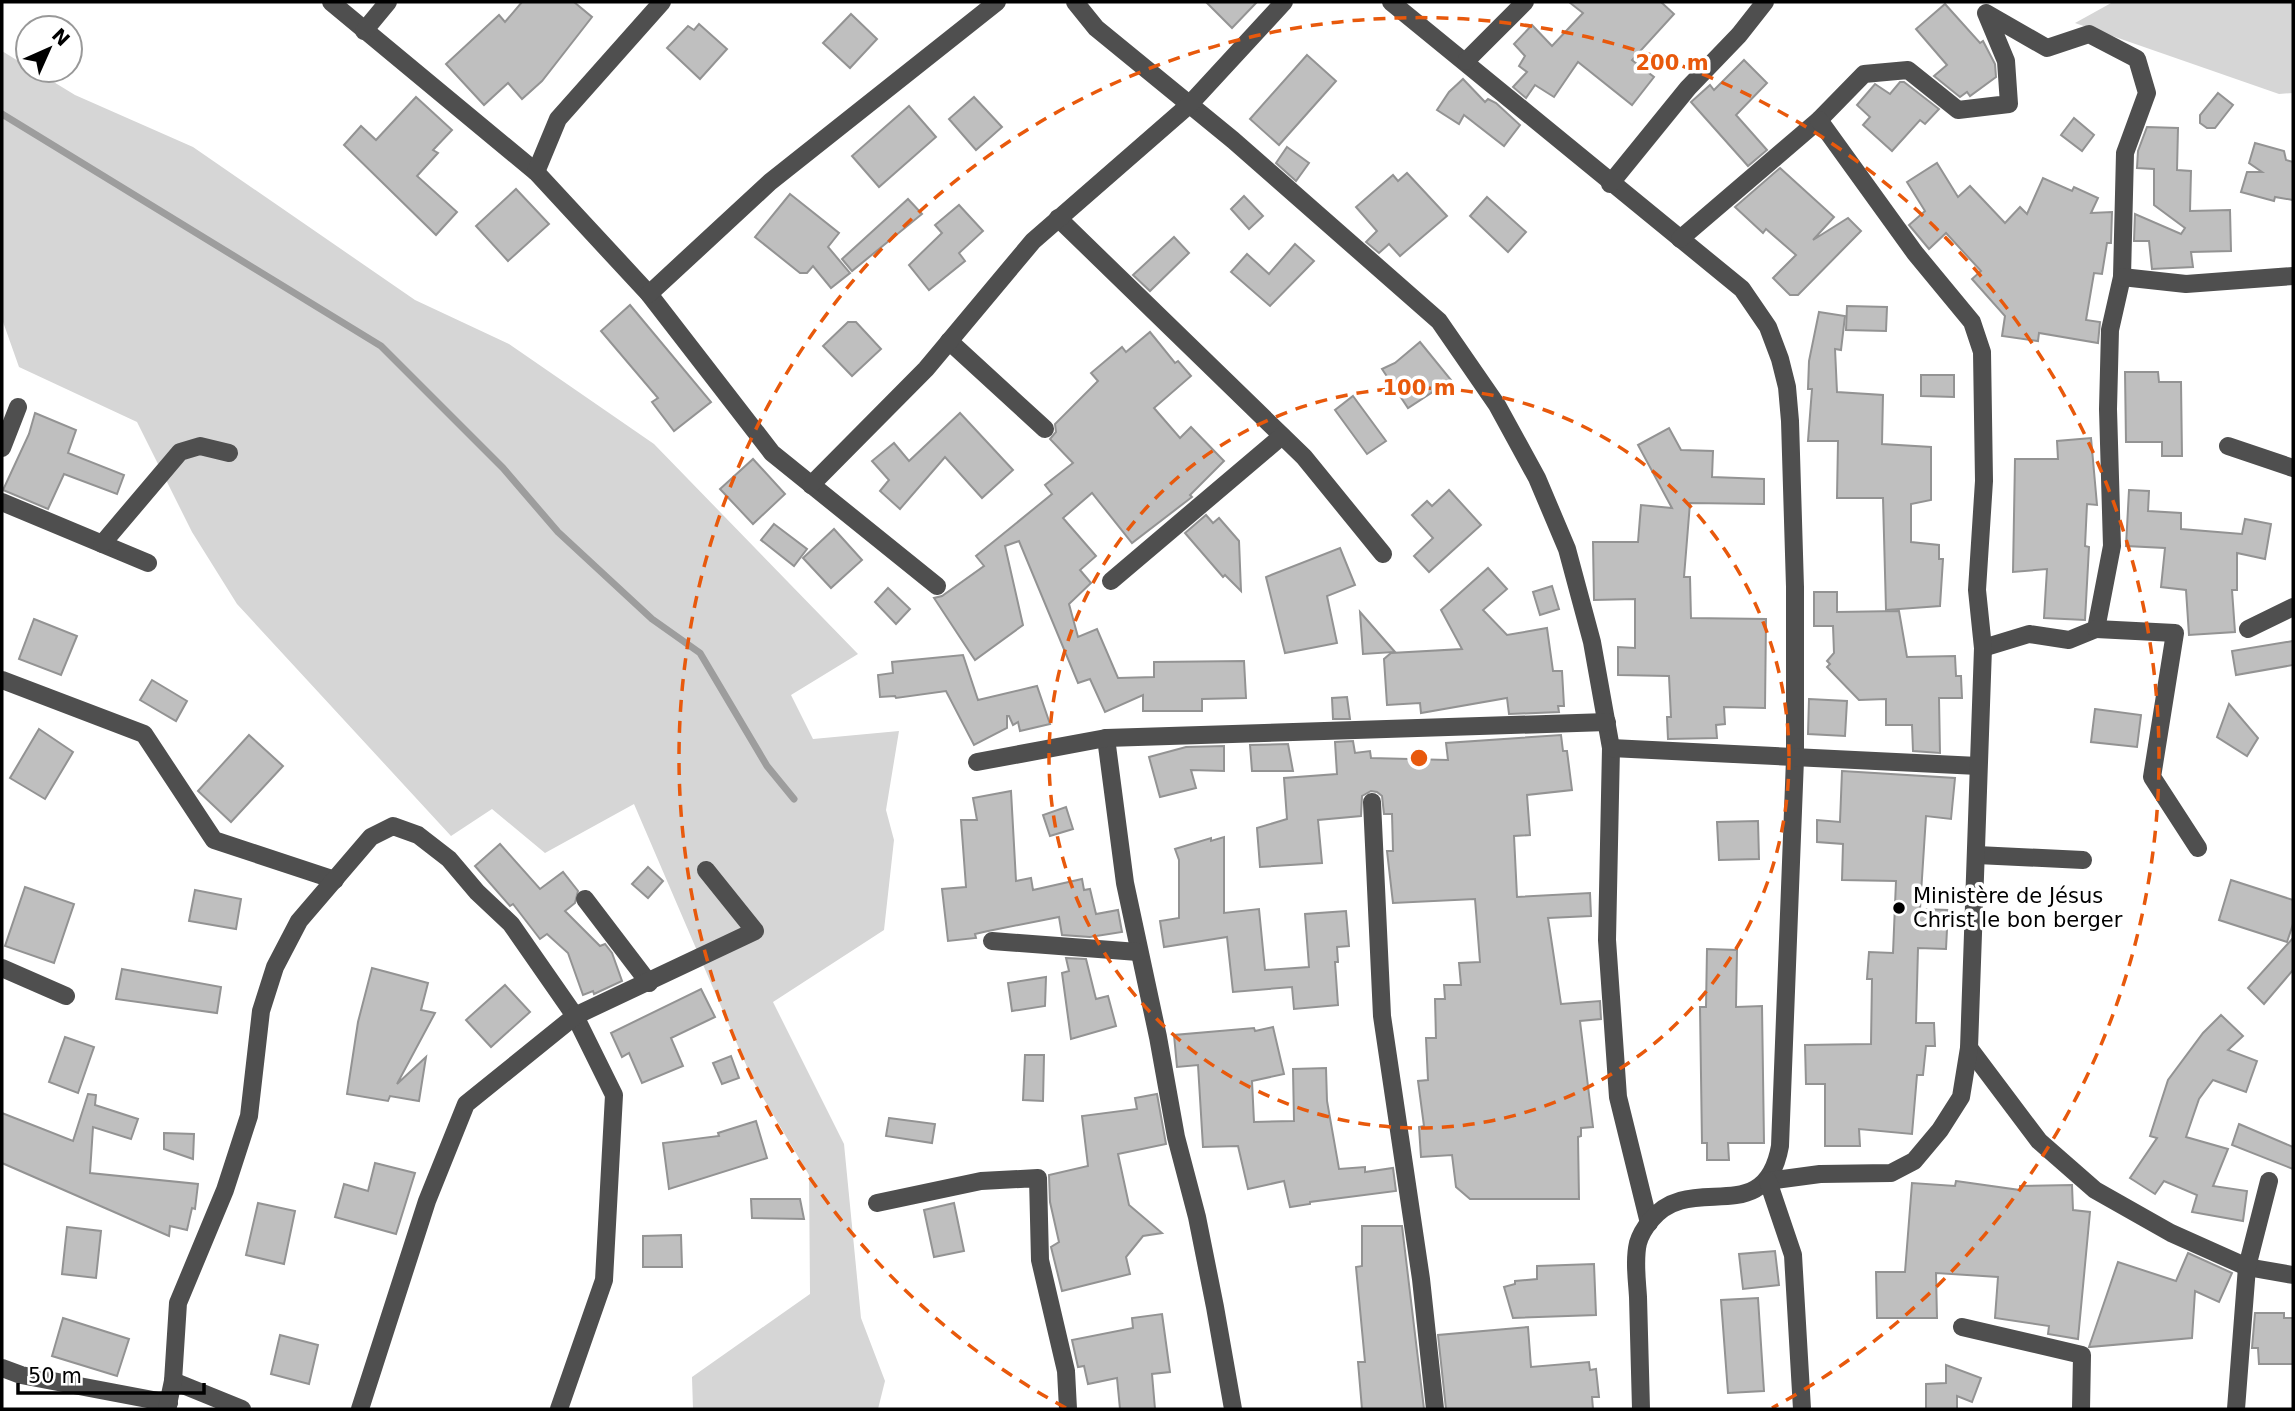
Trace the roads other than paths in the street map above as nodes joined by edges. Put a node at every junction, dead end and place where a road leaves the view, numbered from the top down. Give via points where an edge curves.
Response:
1 (331, 2) edge
2 (388, 2) edge
3 (662, 2) edge
4 (997, 2) edge
5 (1075, 2) edge
6 (1284, 2) edge
7 (1391, 2) edge
8 (1525, 2) edge
9 (1765, 2) edge
10 (1983, 8) edge
11 (364, 31) junction
12 (1466, 61) junction
13 (1189, 105) junction
14 (1819, 120) junction
15 (536, 173) junction
16 (1610, 184) junction
17 (1058, 218) junction
18 (1680, 239) junction
19 (2122, 276) junction
20 (2293, 276) edge
21 (649, 294) junction
22 (949, 341) junction
23 (18, 407) dead end
24 (1045, 429) dead end
25 (1282, 436) junction
26 (2228, 446) dead end
27 (2, 448) edge
28 (229, 453) dead end
29 (2293, 467) edge
30 (811, 485) junction
31 (2, 502) edge
32 (102, 544) junction
33 (1383, 554) dead end
34 (148, 563) dead end
35 (1111, 580) dead end
36 (937, 586) dead end
37 (2293, 607) edge
38 (2096, 629) junction
39 (2248, 629) dead end
40 (1983, 648) junction
41 (2, 680) edge
42 (1607, 722) junction
43 (1106, 738) junction
44 (1611, 748) junction
45 (1795, 759) junction
46 (977, 762) dead end
47 (1978, 766) junction
48 (1372, 802) dead end
49 (2198, 848) dead end
50 (1977, 855) junction
51 (2083, 860) dead end
52 (706, 870) dead end
53 (335, 880) junction
54 (585, 899) dead end
55 (992, 941) dead end
56 (1138, 952) junction
57 (2, 968) edge
58 (649, 983) junction
59 (66, 996) dead end
60 (575, 1016) junction
61 (1969, 1048) junction
62 (1768, 1181) junction
63 (2269, 1181) dead end
64 (877, 1203) dead end
65 (1649, 1223) junction
66 (2247, 1267) junction
67 (2293, 1275) edge
68 (1962, 1327) dead end
69 (2, 1367) edge
70 (173, 1381) junction
71 (168, 1406) edge
72 (242, 1409) edge
73 (360, 1409) edge
74 (559, 1409) edge
75 (1068, 1409) edge
76 (1233, 1409) edge
77 (1435, 1409) edge
78 (1641, 1409) edge
79 (1801, 1409) edge
80 (2081, 1409) edge
81 (2236, 1409) edge

1 - 11 street
2 - 11 street
3 - 15 street via 558,119
4 - 21 street via 770,182
5 - 13 street via 1096,28
6 - 13 street
7 - 12 street
8 - 12 street
9 - 16 street
10 - 14 street via 2007,61 2009,104 1958,110 1909,70 1864,74
10 - 19 street via 2047,48 2089,34 2137,59 2147,93 2125,153
11 - 15 street
12 - 16 street
13 - 17 street
13 - 42 street via 1439,321 1497,405 1567,549
14 - 18 street
14 - 40 street via 1915,253 1972,322 1982,352 1984,481 1977,590
15 - 21 street
16 - 18 street
17 - 22 street
17 - 25 street
18 - 45 street via 1742,289 1768,327 1787,387 1795,587
19 - 20 street via 2186,284
19 - 38 street via 2110,344 2108,498 2112,546
21 - 30 street via 772,453
22 - 24 street
22 - 30 street
23 - 27 street
25 - 33 street
25 - 35 street
26 - 29 street
28 - 32 street via 200,446 180,452
30 - 36 street
31 - 32 street
32 - 34 street
37 - 39 street
38 - 40 street via 2069,640 2029,634
38 - 49 street via 2175,633 2152,777
40 - 47 street
41 - 53 street via 144,734 214,840
42 - 43 street
42 - 44 street
43 - 46 street
43 - 56 street
44 - 45 street
44 - 65 street via 1607,940 1618,1097
45 - 47 street
45 - 62 street via 1780,1146
47 - 50 street
48 - 77 street via 1382,1016 1421,1279
50 - 51 street
50 - 61 street
52 - 58 street via 755,931
53 - 60 street via 371,837 393,826 418,835 449,859 511,924
53 - 70 street via 299,920 275,967 261,1011 249,1116 226,1190 178,1303
54 - 58 street
55 - 56 street
56 - 76 street via 1175,1137 1197,1217
57 - 59 street
58 - 60 street
60 - 73 street via 466,1104 427,1201
60 - 74 street via 614,1095 604,1280
61 - 62 street via 1961,1097 1914,1161 1891,1172
61 - 66 street via 2039,1141 2095,1190 2171,1233
62 - 65 street via 1758,1189 1726,1196 1678,1200 1661,1208
62 - 79 street via 1793,1255
63 - 66 street
64 - 75 street via 981,1181 1038,1178 1040,1260 1066,1370
65 - 78 street via 1638,1242
66 - 67 street
66 - 81 street
68 - 80 street via 2082,1355
69 - 71 street
70 - 71 street
70 - 72 street

